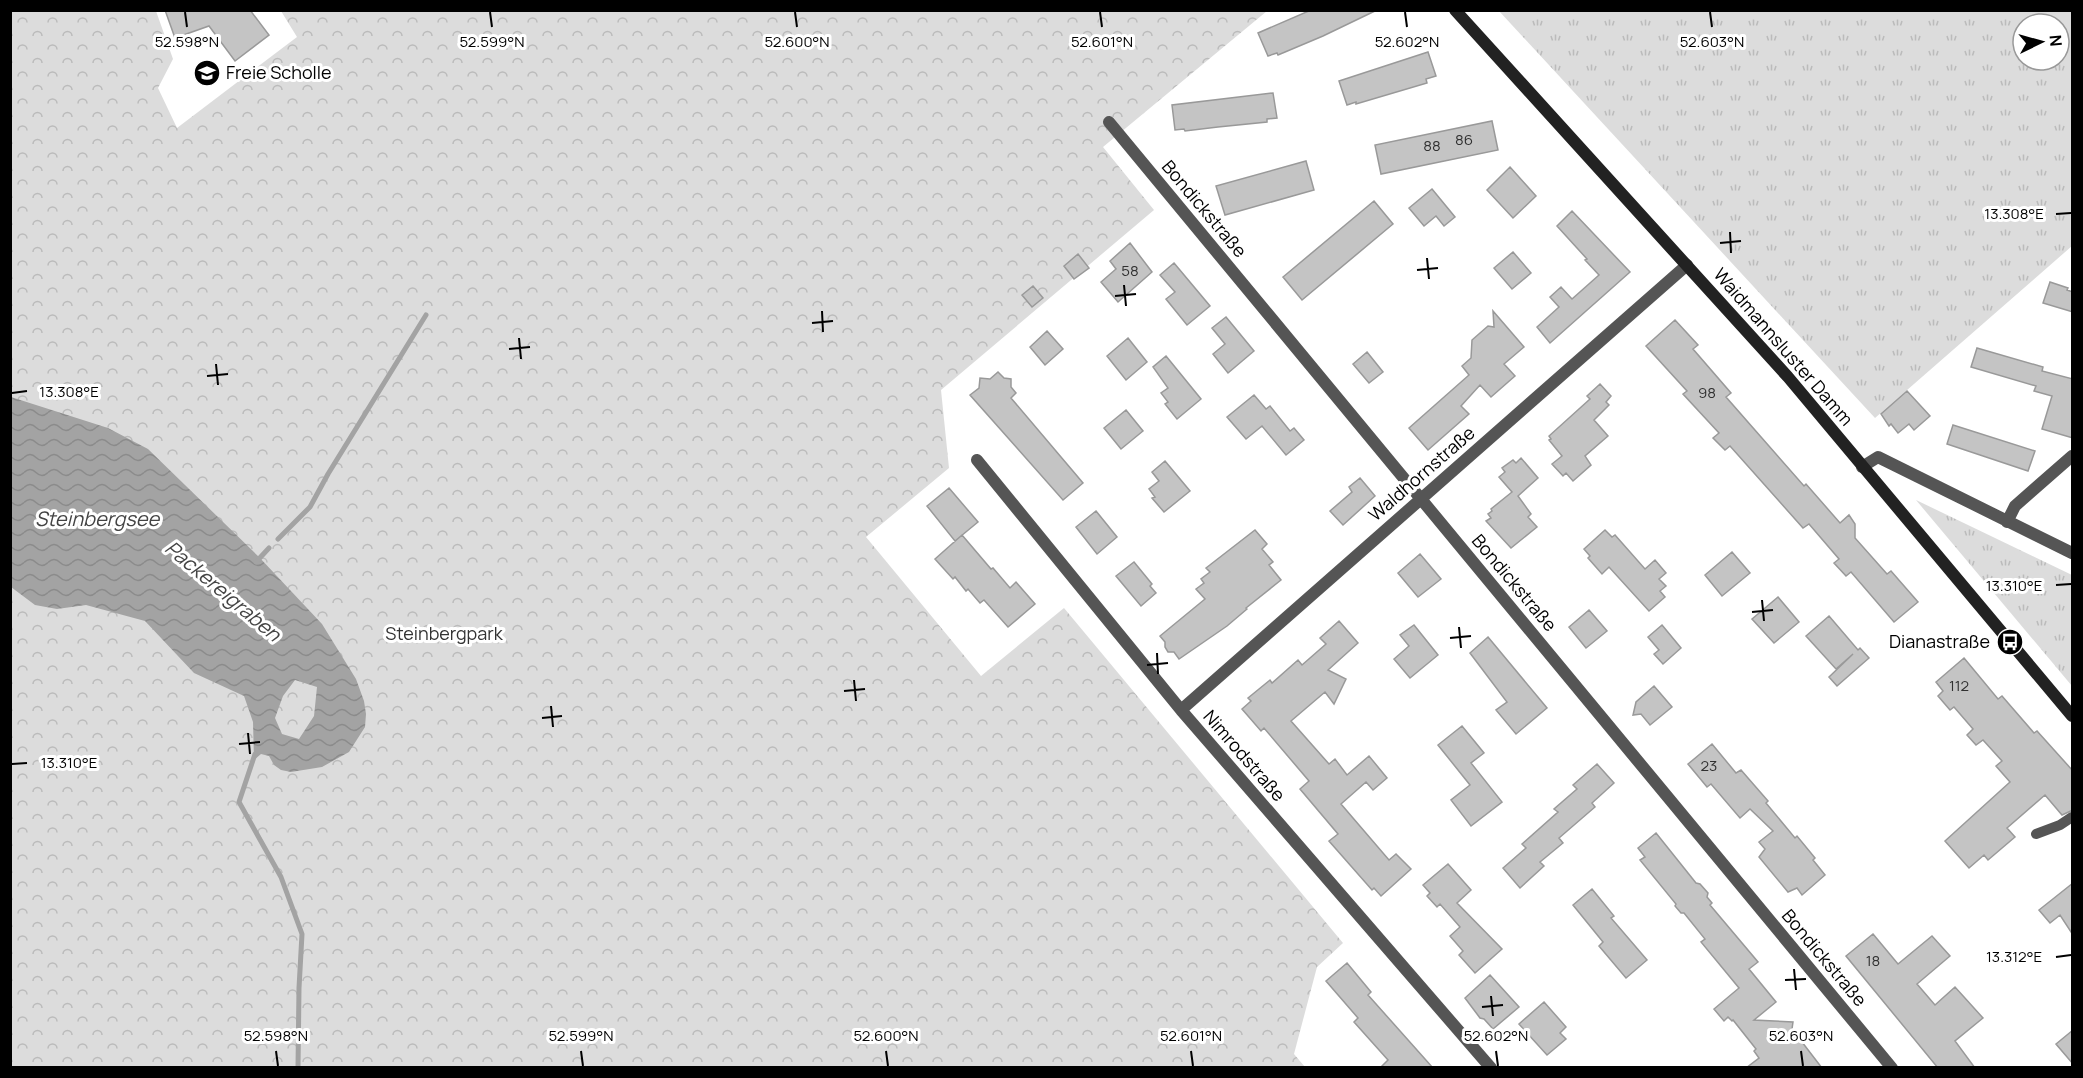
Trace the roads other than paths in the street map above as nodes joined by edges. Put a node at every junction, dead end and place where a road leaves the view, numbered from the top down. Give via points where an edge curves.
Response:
1 (1455, 10) edge
2 (1109, 122) dead end
3 (1686, 265) junction
4 (2073, 456) edge
5 (977, 460) dead end
6 (1862, 467) junction
7 (1421, 499) junction
8 (2007, 522) junction
9 (2073, 553) edge
10 (1181, 710) junction
11 (2073, 716) edge
12 (2073, 817) edge
13 (2036, 834) dead end
14 (1491, 1068) edge
15 (1892, 1068) edge

1 - 3 main road, Waidmannsluster Damm
2 - 7 street, Bondickstraße
3 - 6 main road, Waidmannsluster Damm via 1788,377
3 - 7 street, Waldhornstraße
4 - 8 street via 2015,506
5 - 10 street, Nimrodstraße
6 - 8 street via 1878,457
6 - 11 main road, Waidmannsluster Damm
7 - 10 street, Waldhornstraße
7 - 15 street, Bondickstraße
8 - 9 street
10 - 14 street, Nimrodstraße
12 - 13 lane

